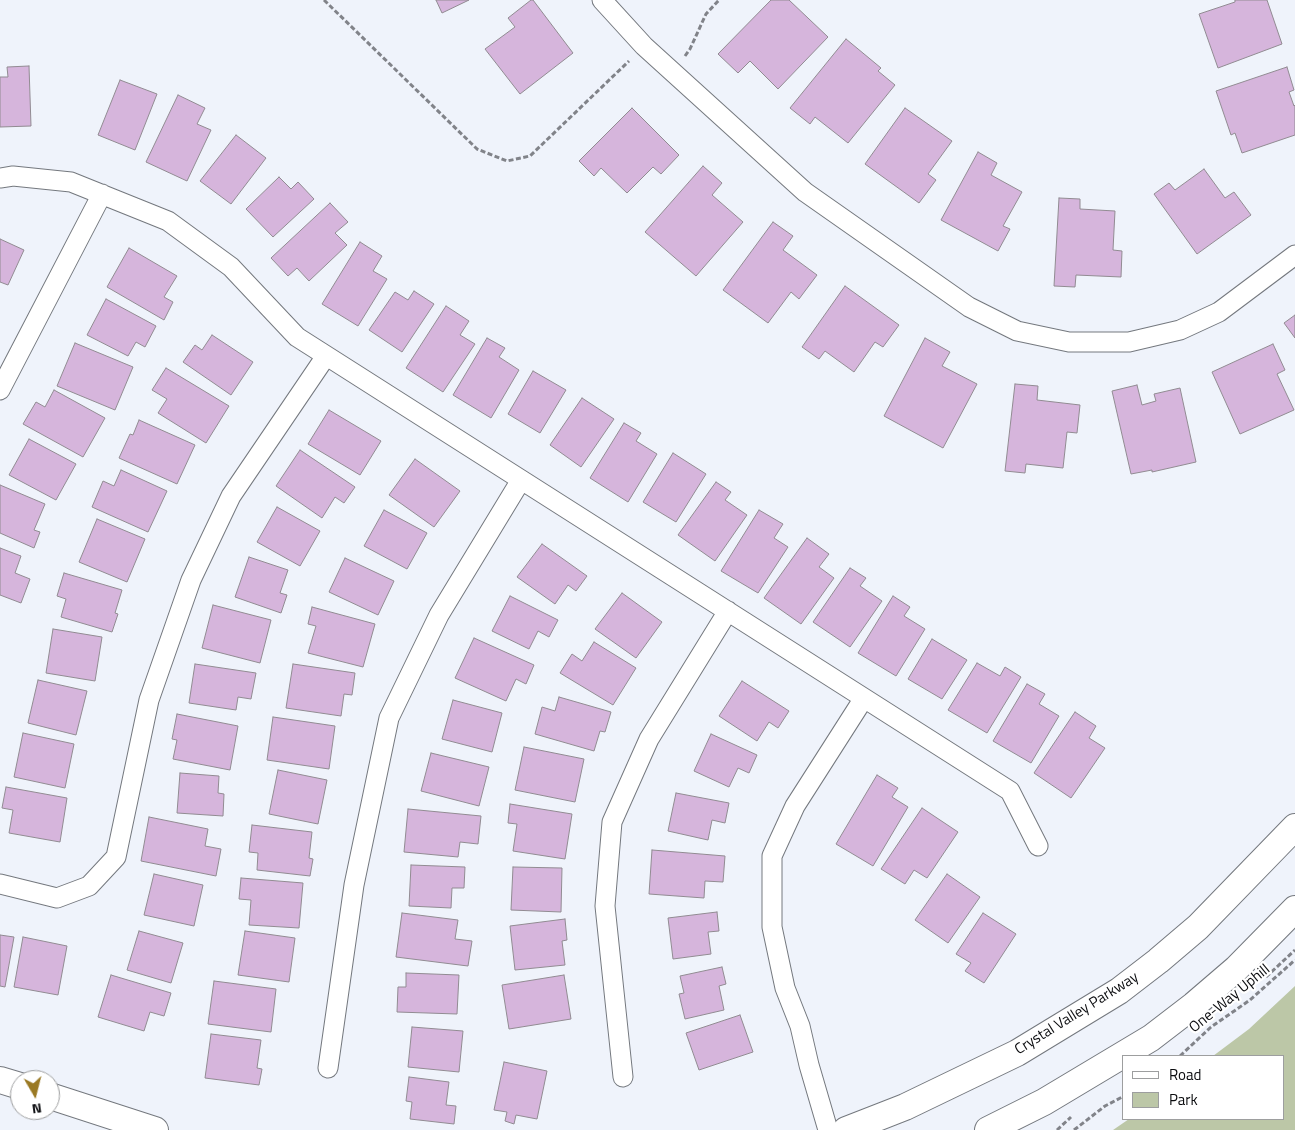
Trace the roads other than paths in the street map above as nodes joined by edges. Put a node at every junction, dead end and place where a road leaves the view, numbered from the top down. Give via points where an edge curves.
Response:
1 (602, 0) edge
2 (0, 178) edge
3 (102, 194) junction
4 (1295, 255) edge
5 (326, 356) junction
6 (0, 390) edge
7 (521, 480) junction
8 (728, 612) junction
9 (864, 698) junction
10 (1295, 827) edge
11 (1038, 846) dead end
12 (0, 884) edge
13 (1295, 909) edge
14 (1122, 1055) edge
15 (1123, 1055) edge
16 (328, 1068) dead end
17 (623, 1077) dead end
18 (60, 1099) edge
19 (155, 1130) edge
20 (828, 1130) edge
21 (846, 1130) edge
22 (988, 1130) edge

1 - 4 street via 644,46 805,192 970,307 1017,331 1069,342 1129,342 1180,330 1219,312
2 - 3 street via 13,176 72,182
3 - 5 street via 168,221 231,267 297,337
3 - 6 street
5 - 7 street
5 - 12 street via 231,496 191,580 149,700 116,857 90,886 57,898
7 - 8 street
7 - 16 street via 439,615 389,718 354,886
8 - 9 street
8 - 17 street via 649,739 612,822 605,906
9 - 11 street via 1010,791
9 - 20 street via 795,806 772,856 772,926 784,988 800,1026
10 - 21 main road, Crystal Valley Parkway via 1198,927 1119,991 1017,1053 905,1107
13 - 15 main road via 1236,969 1194,1005
14 - 22 main road via 1044,1102
18 - 19 main road

